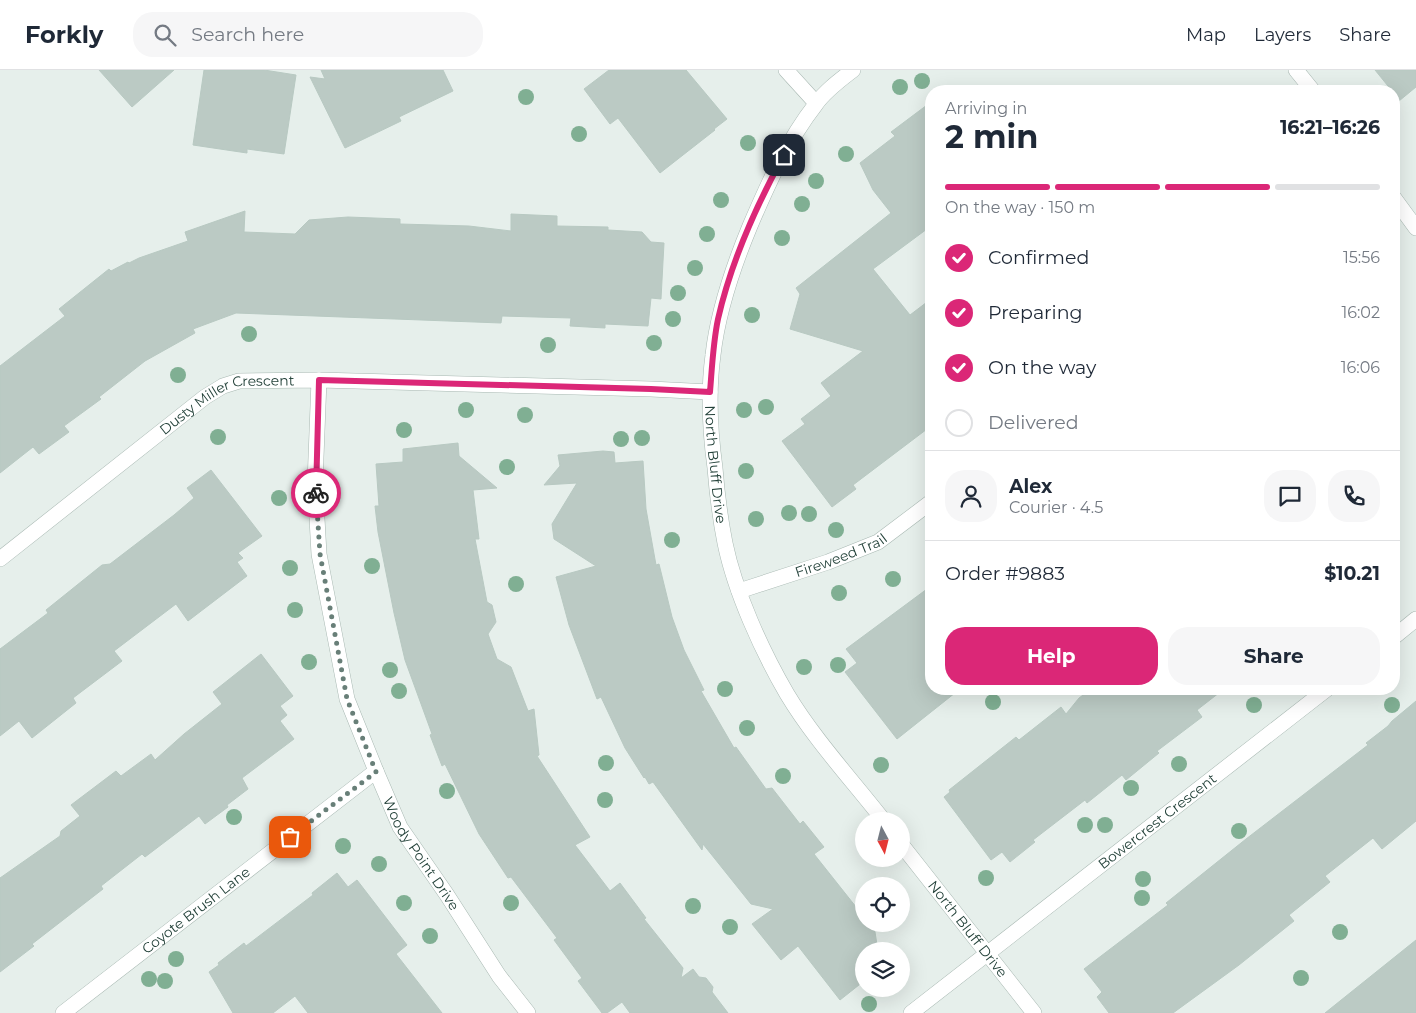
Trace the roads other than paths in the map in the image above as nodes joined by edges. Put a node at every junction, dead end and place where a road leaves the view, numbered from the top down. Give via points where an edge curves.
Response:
1 (786, 70) edge
2 (852, 70) edge
3 (1296, 70) edge
4 (1307, 85) edge
5 (816, 103) junction
6 (1400, 206) edge
7 (1416, 228) edge
8 (319, 380) junction
9 (710, 392) junction
10 (925, 507) edge
11 (0, 559) edge
12 (739, 591) junction
13 (1416, 619) edge
14 (1400, 632) edge
15 (1319, 695) edge
16 (376, 772) junction
17 (877, 812) edge
18 (910, 855) edge
19 (988, 955) junction
20 (63, 1013) edge
21 (528, 1013) edge
22 (911, 1013) edge
23 (1034, 1013) edge

1 - 5 street
2 - 5 street, North Bluff Drive
3 - 4 street
5 - 9 street, North Bluff Drive via 769,181 737,257 718,319
6 - 7 street
8 - 9 street, Dusty Miller Crescent
8 - 11 street, Dusty Miller Crescent via 239,381 223,386
8 - 16 street, Woody Point Drive via 315,483 320,554 347,699
9 - 12 street, North Bluff Drive via 712,447 725,544
10 - 12 street, Fireweed Trail via 878,542
12 - 17 street, North Bluff Drive via 761,642 801,715
13 - 14 street
15 - 19 street, Bowercrest Crescent
16 - 20 street, Coyote Brush Lane
16 - 21 street, Woody Point Drive via 400,827 499,976
18 - 19 street, North Bluff Drive
19 - 22 street
19 - 23 street, North Bluff Drive

